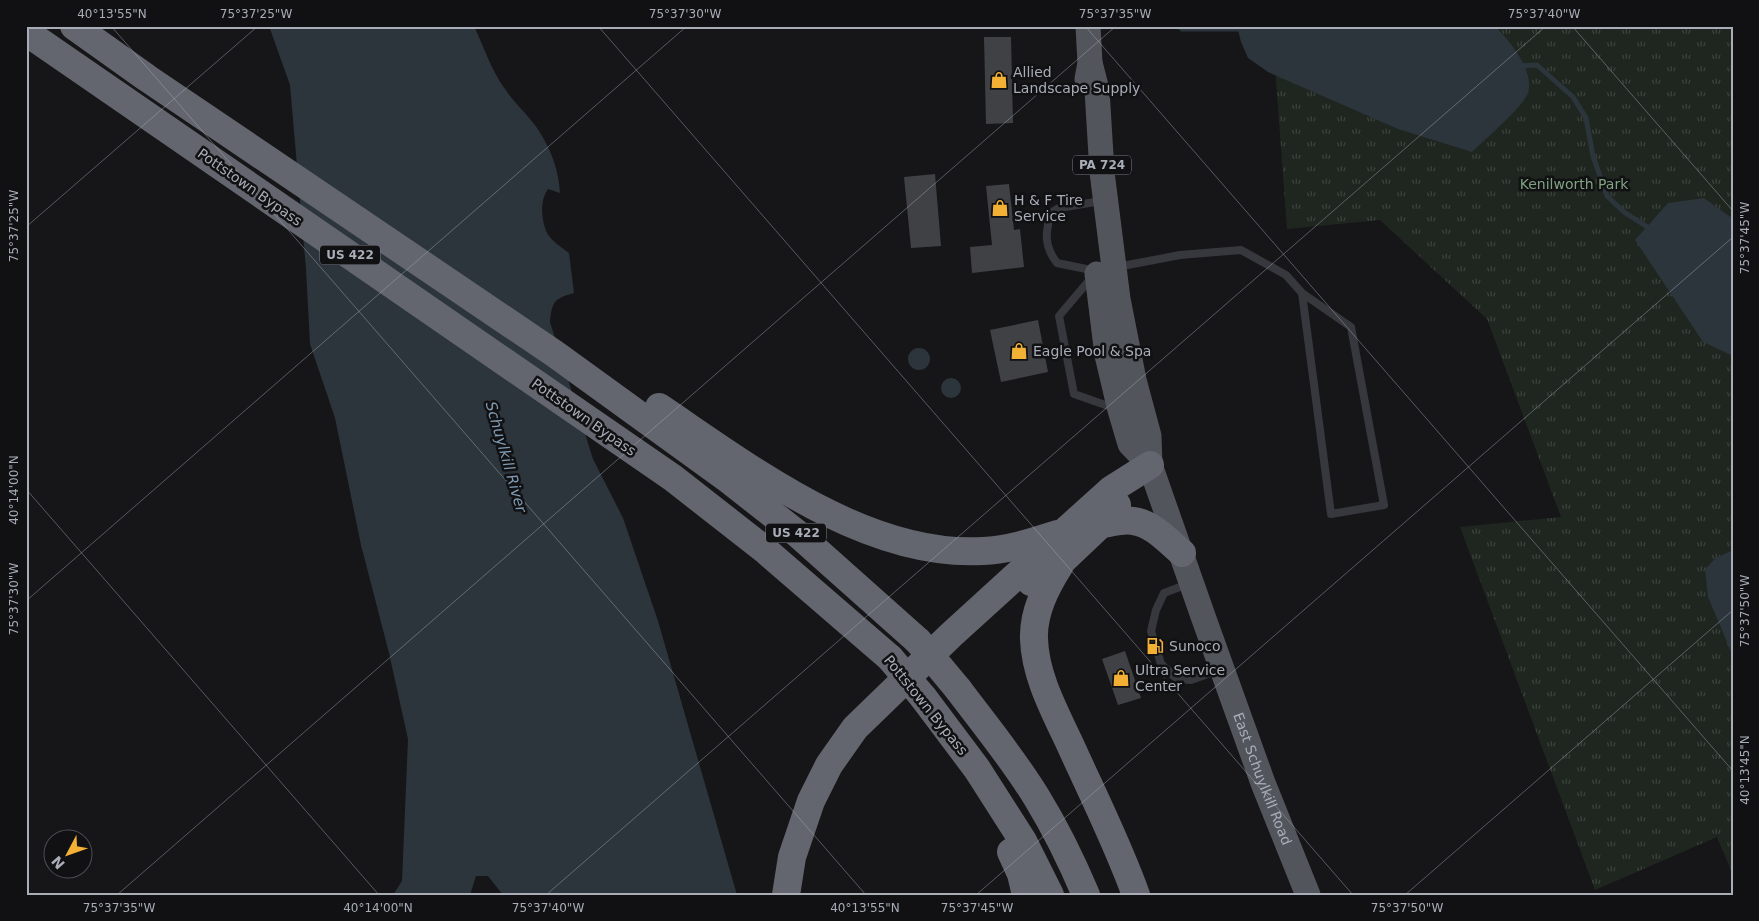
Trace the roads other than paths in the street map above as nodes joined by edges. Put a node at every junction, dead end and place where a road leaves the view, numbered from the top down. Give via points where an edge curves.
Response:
1 (74, 26) edge
2 (1088, 26) edge
3 (26, 32) edge
4 (1099, 202) junction
5 (1105, 270) junction
6 (1302, 293) junction
7 (1120, 410) junction
8 (663, 422) junction
9 (1150, 465) junction
10 (1101, 524) junction
11 (1063, 532) junction
12 (1182, 554) junction
13 (1064, 559) junction
14 (1192, 583) junction
15 (1222, 668) junction
16 (923, 697) junction
17 (786, 895) edge
18 (801, 895) edge
19 (1026, 895) edge
20 (1050, 895) edge
21 (1086, 895) edge
22 (1136, 895) edge
23 (1308, 895) edge

1 - 8 highway, US 422 via 555,354
2 - 4 main road, East Schuylkill Road / PA 724 via 1090,63 1097,90
3 - 16 highway, Pottstown Bypass / US 422, bridge via 674,478 765,550 890,658
4 - 5 main road, East Schuylkill Road / PA 724
4 - 5 lane via 1060,208 1051,213 1046,228 1048,252 1057,264
5 - 6 lane via 1180,255 1241,250 1286,275
5 - 7 main road, East Schuylkill Road / PA 724 via 1107,355
5 - 7 lane via 1059,316 1074,394
5 - 9 main road, East Schuylkill Road / PA 724 via 1149,436
6 - 6 lane via 1331,514 1384,504 1351,327
7 - 9 main road, East Schuylkill Road / PA 724 via 1130,444
8 - 11 highway via 780,488 882,535 923,546 968,552 1015,547
8 - 21 highway, US 422, bridge via 918,641 1004,748 1038,799
9 - 10 highway
9 - 11 highway via 1112,489
9 - 12 main road, East Schuylkill Road / PA 724
10 - 12 highway via 1133,521 1145,525
10 - 13 highway
11 - 17 highway via 855,728 829,765 811,801 792,857
12 - 14 main road, East Schuylkill Road / PA 724
13 - 18 highway via 1044,570 867,736 839,778 824,810 809,849
13 - 22 highway via 1038,608 1034,637 1037,666
14 - 15 main road, East Schuylkill Road / PA 724
14 - 15 lane via 1164,593 1156,610 1151,631 1161,664 1177,679 1191,680
15 - 23 main road, East Schuylkill Road / PA 724
16 - 19 highway via 1011,851
16 - 20 highway, Pottstown Bypass / US 422 via 977,769 1023,841

